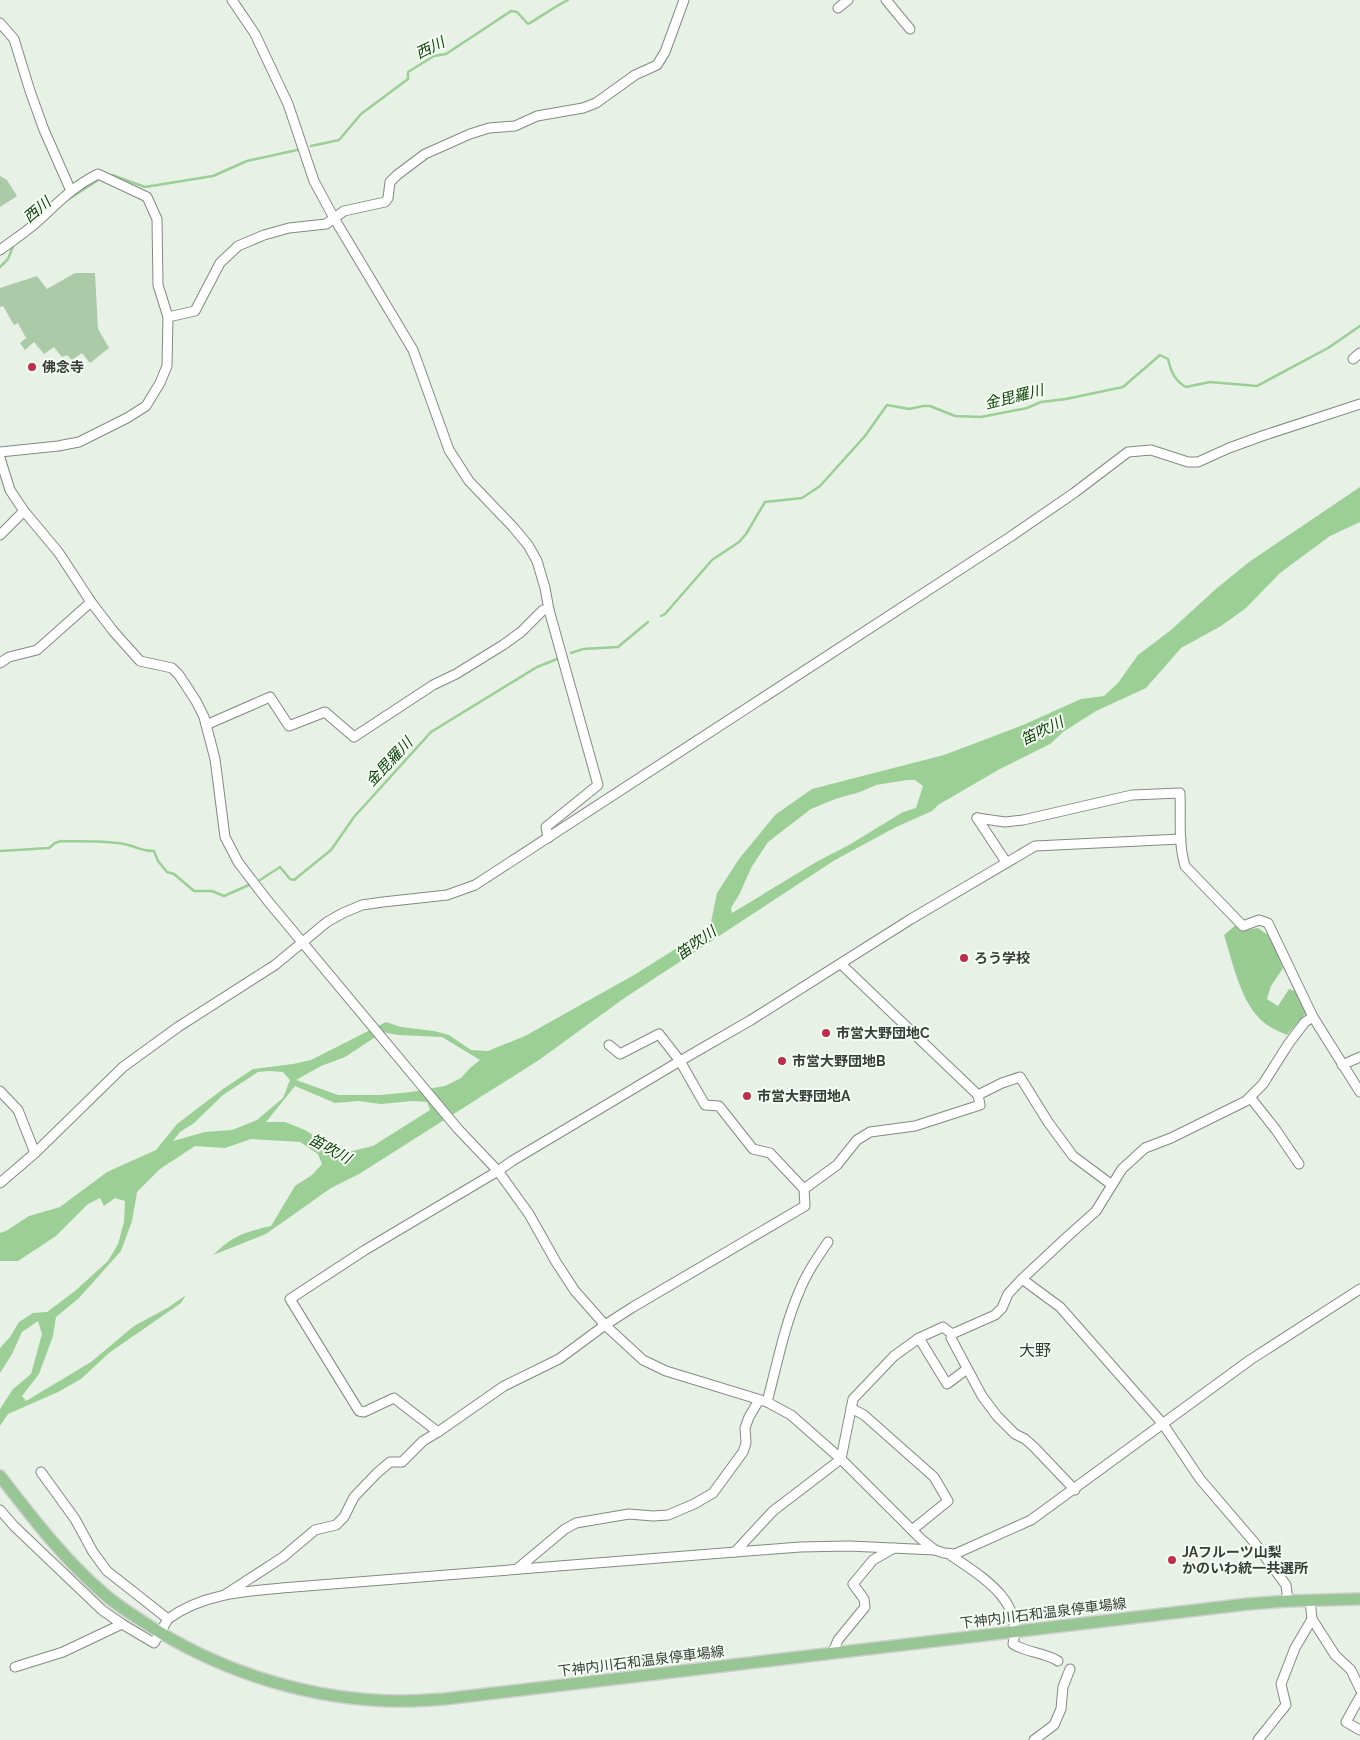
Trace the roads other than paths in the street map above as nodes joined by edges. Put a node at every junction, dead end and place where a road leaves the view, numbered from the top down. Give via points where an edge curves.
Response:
1 (232, 0) edge
2 (684, 0) edge
3 (848, 0) edge
4 (886, 0) edge
5 (838, 8) dead end
6 (0, 23) edge
7 (910, 29) dead end
8 (71, 191) junction
9 (334, 218) junction
10 (0, 250) edge
11 (168, 317) junction
12 (1360, 404) edge
13 (0, 452) edge
14 (0, 458) edge
15 (24, 511) junction
16 (0, 535) edge
17 (91, 602) junction
18 (549, 610) junction
19 (0, 663) edge
20 (206, 725) junction
21 (548, 838) junction
22 (1181, 839) junction
23 (1006, 862) junction
24 (304, 942) junction
25 (841, 964) junction
26 (1313, 1017) junction
27 (609, 1045) dead end
28 (1360, 1057) edge
29 (680, 1061) junction
30 (1342, 1065) junction
31 (0, 1091) edge
32 (1360, 1092) edge
33 (978, 1095) junction
34 (1250, 1097) junction
35 (35, 1153) junction
36 (1299, 1164) dead end
37 (498, 1171) junction
38 (0, 1183) edge
39 (1112, 1185) junction
40 (804, 1190) junction
41 (828, 1242) dead end
42 (1022, 1279) junction
43 (1360, 1288) edge
44 (605, 1325) junction
45 (952, 1334) junction
46 (919, 1338) junction
47 (967, 1369) junction
48 (763, 1401) junction
49 (851, 1408) junction
50 (1163, 1424) junction
51 (438, 1432) junction
52 (841, 1458) junction
53 (41, 1472) dead end
54 (0, 1476) edge
55 (1075, 1490) junction
56 (0, 1510) edge
57 (912, 1530) junction
58 (894, 1548) junction
59 (935, 1550) junction
60 (735, 1552) junction
61 (949, 1554) junction
62 (517, 1569) junction
63 (224, 1595) junction
64 (1360, 1599) edge
65 (1310, 1600) junction
66 (1288, 1601) junction
67 (168, 1618) junction
68 (1312, 1619) junction
69 (122, 1624) junction
70 (1016, 1631) junction
71 (161, 1633) junction
72 (833, 1652) junction
73 (1058, 1661) dead end
74 (15, 1667) dead end
75 (1070, 1669) dead end
76 (1360, 1689) edge
77 (1360, 1697) edge
78 (1360, 1730) edge
79 (1034, 1740) edge
80 (1258, 1740) edge

1 - 9 street via 255,34 288,104 314,181
2 - 9 street via 657,65 635,75 596,103 537,116 515,126 489,128 470,134 425,154 397,175 390,182 385,202 344,211
3 - 5 street
4 - 7 street
6 - 8 street via 14,39 44,130
8 - 10 street
8 - 11 street via 98,174 147,197 156,220 158,285
9 - 11 street via 326,224 289,228 238,246 220,263 195,312
9 - 18 street via 413,350 449,450 469,481 514,527 537,561
11 - 13 street via 167,366 146,406 80,442
12 - 21 street via 1262,436 1198,462 1151,450 1128,452 1074,494 1010,537
14 - 15 street via 10,490
15 - 16 street
15 - 17 street via 60,553
17 - 19 street via 37,650 9,657
17 - 20 street via 140,661 172,668 179,675 196,701
18 - 20 street via 543,610 503,646 433,685 354,737 325,712 289,726 270,697
18 - 21 street via 598,785 546,827
20 - 24 street via 215,759 225,837 238,862
21 - 24 street via 476,885 447,895 362,906 327,922
22 - 23 street via 1035,846
22 - 23 street via 1180,793 1132,795 1023,820 1005,822 977,818
22 - 26 street via 1185,866 1243,926 1260,920 1268,923
23 - 25 street
24 - 35 street via 123,1067
24 - 37 street via 458,1128
25 - 29 street
25 - 33 street
26 - 30 street
26 - 34 street via 1305,1022 1263,1084
27 - 29 street via 620,1054 659,1034
28 - 30 street
29 - 37 street
29 - 40 street via 705,1105 719,1106 753,1149 770,1153
30 - 32 street
31 - 35 street via 18,1110
33 - 39 street via 1020,1077 1073,1156
33 - 40 street via 980,1105 915,1126 870,1132 857,1140 837,1165
34 - 36 street
34 - 39 street via 1145,1148 1122,1169
35 - 38 street
37 - 44 street via 529,1214 575,1290
37 - 51 street via 290,1299 359,1412 394,1398
39 - 42 street via 1096,1211
40 - 44 street via 805,1206
41 - 48 street via 799,1291
42 - 45 street via 995,1314
42 - 50 street via 1060,1307
43 - 50 street via 1250,1360
44 - 48 street via 643,1360 666,1371
44 - 51 street via 560,1359 504,1386
45 - 46 street via 943,1327
45 - 47 street
46 - 47 street via 947,1384
46 - 49 street via 894,1356 852,1399
47 - 55 street via 997,1416
48 - 52 street via 791,1415
48 - 62 street via 749,1417 743,1452 713,1493 668,1515 629,1514 576,1523
49 - 52 street
49 - 57 street via 864,1415 921,1465 934,1478 948,1501
50 - 55 street
50 - 66 street via 1200,1479 1286,1585
51 - 63 street via 423,1441 402,1462 390,1462 377,1473 354,1497 336,1525 315,1530 284,1557
52 - 57 street
52 - 60 street via 773,1512
53 - 67 street via 107,1571
54 - 71 main road, 下神内川石和温泉停車場線 via 65,1557 103,1593
55 - 61 street via 1031,1520
56 - 69 street via 102,1610
57 - 59 street
58 - 59 street
58 - 60 street via 800,1547
58 - 72 street via 874,1560 853,1584 864,1599 865,1607 838,1640
59 - 61 street
60 - 62 street
61 - 70 street via 1000,1593 1013,1616
62 - 63 street via 294,1586
63 - 67 street via 181,1609
64 - 65 main road, 下神内川石和温泉停車場線
65 - 66 main road, 下神内川石和温泉停車場線
65 - 68 street
66 - 70 main road, 下神内川石和温泉停車場線
67 - 71 street
68 - 76 street via 1335,1655 1351,1670
68 - 80 street via 1295,1648 1282,1684 1286,1705
69 - 71 street via 154,1643
69 - 74 street via 63,1652
70 - 72 main road, 下神内川石和温泉停車場線
70 - 73 street via 1013,1644
71 - 72 main road, 下神内川石和温泉停車場線 via 251,1675 331,1695 402,1701 480,1695
75 - 79 street via 1063,1687 1061,1710 1054,1725
77 - 78 street via 1346,1722

